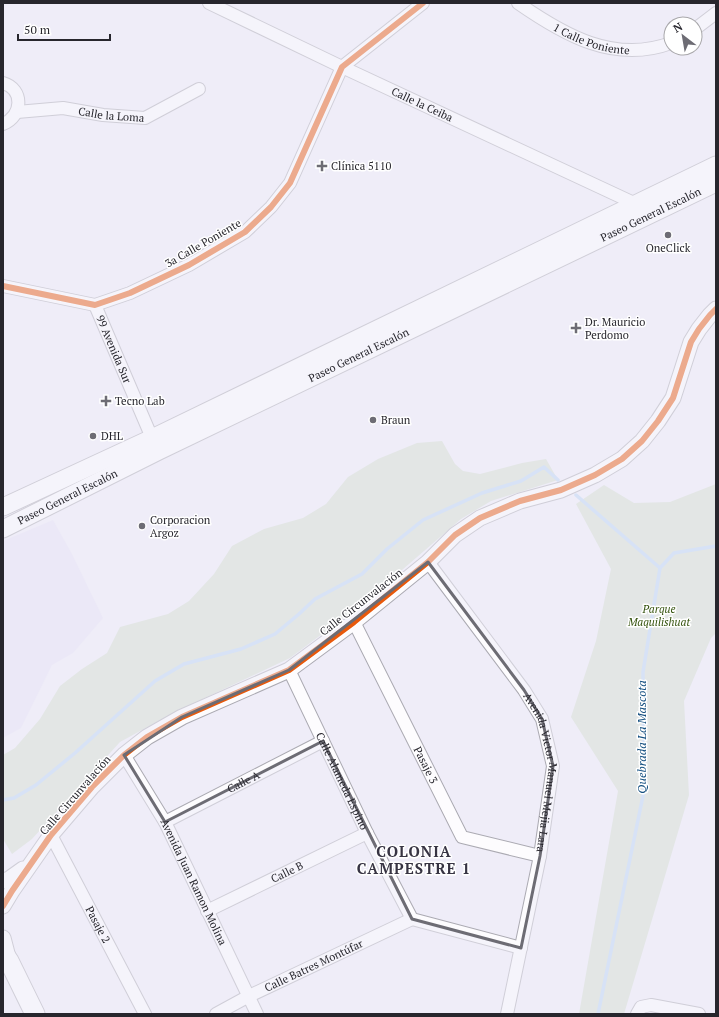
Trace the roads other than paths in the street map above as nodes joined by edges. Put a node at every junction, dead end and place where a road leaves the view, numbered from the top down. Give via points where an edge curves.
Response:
1 (209, 3) edge
2 (422, 3) edge
3 (518, 3) edge
4 (716, 13) edge
5 (703, 23) edge
6 (663, 45) edge
7 (342, 67) junction
8 (3, 83) edge
9 (199, 89) dead end
10 (17, 112) junction
11 (3, 124) edge
12 (716, 165) edge
13 (716, 183) edge
14 (636, 204) junction
15 (3, 286) edge
16 (94, 305) junction
17 (716, 309) edge
18 (152, 438) junction
19 (3, 507) edge
20 (3, 529) edge
21 (428, 562) junction
22 (354, 622) junction
23 (289, 670) junction
24 (323, 741) junction
25 (124, 755) junction
26 (165, 822) junction
27 (367, 833) junction
28 (51, 835) junction
29 (540, 856) junction
30 (32, 863) junction
31 (3, 881) edge
32 (3, 906) edge
33 (207, 911) junction
34 (412, 919) junction
35 (3, 938) edge
36 (521, 948) junction
37 (5, 958) edge
38 (249, 996) junction
39 (23, 1014) edge
40 (35, 1014) edge
41 (145, 1014) edge
42 (216, 1014) edge
43 (257, 1014) edge
44 (507, 1014) edge
45 (637, 1014) edge
46 (699, 1014) edge

1 - 7 street, Calle la Ceiba
2 - 7 street, 3a Calle Poniente
3 - 6 street, 1 Calle Poniente via 547,23 585,42 614,50 642,50
4 - 5 street
7 - 14 street, Calle la Ceiba
7 - 16 street, 3a Calle Poniente via 290,183 271,207 245,232 189,265 130,293
8 - 10 street via 16,92 19,105
9 - 10 street, Calle la Loma via 145,118 103,115 63,108
10 - 11 street
12 - 14 main road, Paseo General Escalón
13 - 20 main road, Paseo General Escalón via 159,451
14 - 18 main road, Paseo General Escalón
15 - 16 street
16 - 18 street, 99 Avenida Sur
17 - 21 street, Calle Circunvalación via 691,342 673,398 658,421 622,459 595,475 561,490 520,501 480,518 455,535
18 - 19 main road, Paseo General Escalón
21 - 22 street, Calle Circunvalación
21 - 29 street, Avenida Victor Manuel Mejia Lara via 524,690 542,719 554,766
22 - 23 street, Calle Circunvalación
22 - 29 street, Pasaje 3 via 462,837
23 - 24 street, Calle Alameda Espino
23 - 25 street, Calle Circunvalación via 182,717
24 - 26 street, Calle A
24 - 27 street, Calle Alameda Espino
25 - 26 street, Avenida Juan Ramon Molina
25 - 28 street, Calle Circunvalación via 92,787
26 - 33 street, Avenida Juan Ramon Molina
27 - 33 street, Calle B
27 - 34 street, Calle Alameda Espino
28 - 30 street, Calle Circunvalación
28 - 41 street, Pasaje 2
29 - 36 street, Avenida Victor Manuel Mejia Lara
30 - 31 street, Calle Circunvalación
30 - 32 street, Calle Circunvalación
33 - 38 street, Avenida Juan Ramon Molina
34 - 36 street
34 - 38 street, Calle Batres Montúfar
35 - 37 street
36 - 44 street, Avenida Victor Manuel Mejia Lara
37 - 39 main road
37 - 40 main road
38 - 42 street, Calle Batres Montúfar
38 - 43 street, Avenida Juan Ramon Molina
45 - 46 street via 641,1007 651,1004

